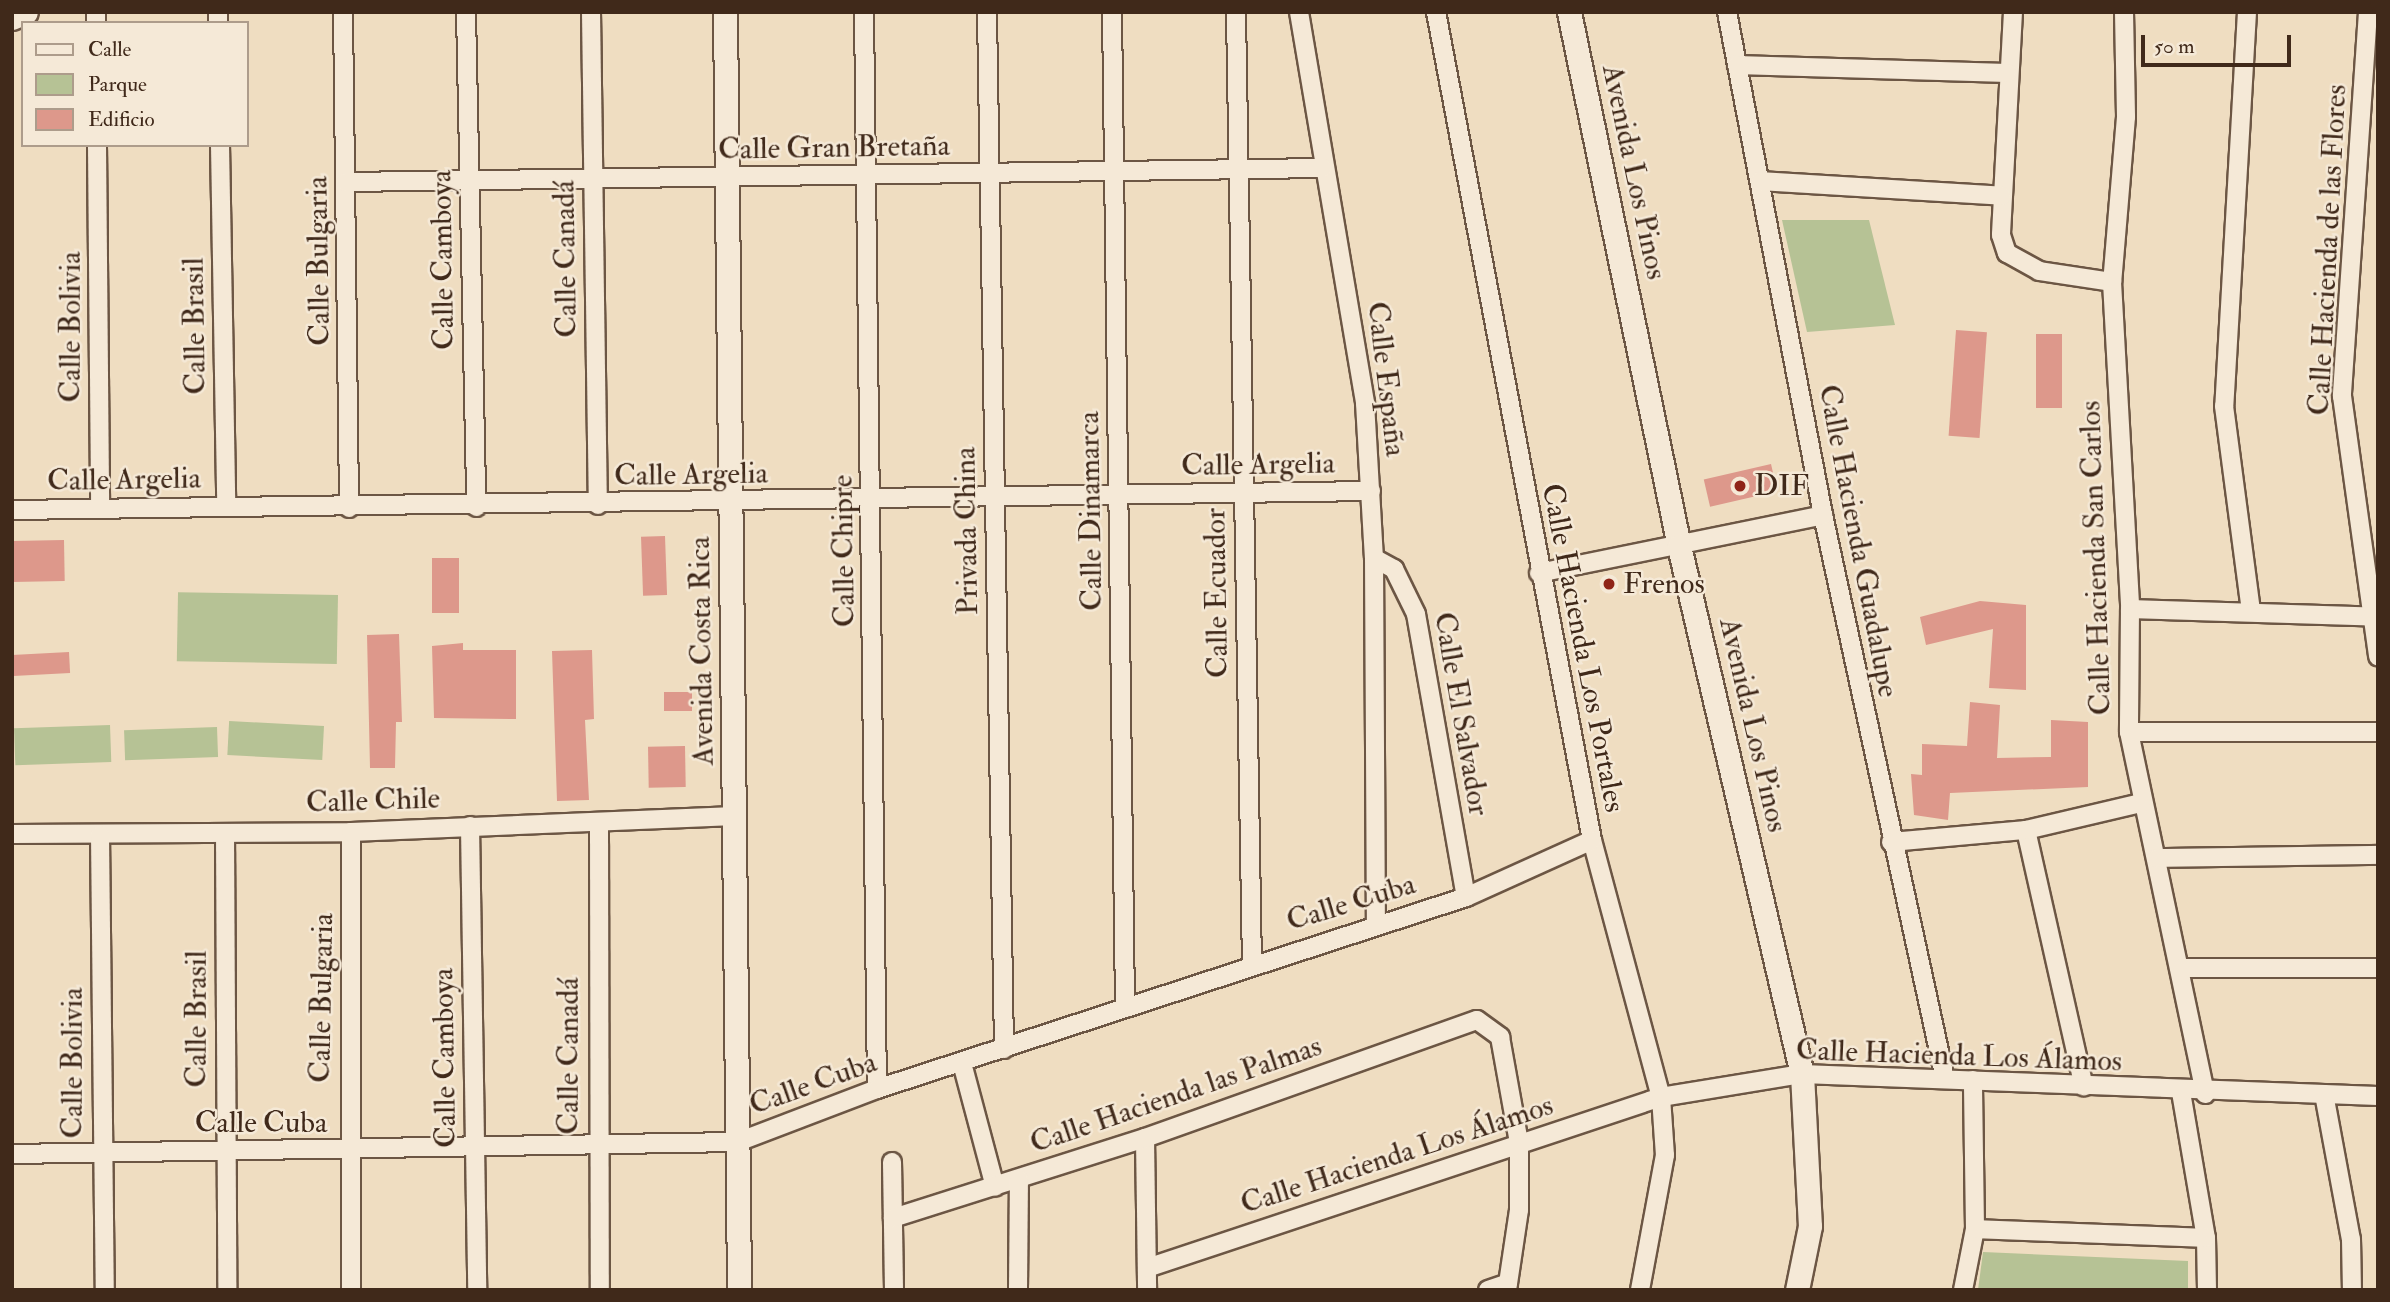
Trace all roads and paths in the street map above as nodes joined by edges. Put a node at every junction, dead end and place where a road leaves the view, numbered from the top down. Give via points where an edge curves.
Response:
1 (26, 12) edge
2 (343, 12) edge
3 (466, 12) edge
4 (591, 12) edge
5 (725, 12) edge
6 (864, 12) edge
7 (987, 12) edge
8 (1112, 12) edge
9 (1237, 12) edge
10 (1299, 12) edge
11 (1436, 12) edge
12 (1569, 12) edge
13 (1727, 12) edge
14 (2012, 12) edge
15 (2124, 12) edge
16 (2247, 12) edge
17 (2368, 12) edge
18 (12, 18) edge
19 (1737, 65) junction
20 (2007, 73) junction
21 (97, 147) edge
22 (220, 147) edge
23 (1323, 168) junction
24 (1238, 171) junction
25 (865, 174) junction
26 (988, 174) junction
27 (1115, 174) junction
28 (728, 177) junction
29 (593, 179) junction
30 (470, 181) junction
31 (1760, 181) junction
32 (346, 182) junction
33 (2002, 196) junction
34 (2112, 282) junction
35 (1371, 491) junction
36 (1244, 494) junction
37 (1119, 496) junction
38 (995, 497) junction
39 (872, 500) junction
40 (732, 501) junction
41 (598, 505) junction
42 (226, 506) junction
43 (476, 507) junction
44 (349, 508) junction
45 (100, 509) junction
46 (12, 510) edge
47 (1823, 515) junction
48 (1679, 546) junction
49 (1374, 558) junction
50 (1539, 573) junction
51 (2130, 609) junction
52 (2251, 611) junction
53 (2374, 618) edge
54 (2378, 657) edge
55 (2129, 732) junction
56 (2378, 732) edge
57 (2141, 803) junction
58 (735, 816) junction
59 (599, 823) junction
60 (470, 826) junction
61 (2026, 830) junction
62 (351, 832) junction
63 (225, 833) junction
64 (12, 834) edge
65 (100, 835) junction
66 (1592, 840) junction
67 (1891, 842) junction
68 (2378, 855) edge
69 (2157, 858) junction
70 (1466, 897) junction
71 (1376, 925) junction
72 (1252, 963) junction
73 (2182, 968) junction
74 (2378, 968) edge
75 (1125, 1008) junction
76 (1004, 1048) junction
77 (962, 1063) junction
78 (1802, 1073) junction
79 (1945, 1079) junction
80 (1973, 1080) junction
81 (2084, 1087) junction
82 (877, 1088) junction
83 (2181, 1093) junction
84 (2205, 1094) junction
85 (2324, 1094) junction
86 (2378, 1096) edge
87 (1661, 1097) junction
88 (1145, 1138) junction
89 (738, 1142) junction
90 (1519, 1143) junction
91 (597, 1149) junction
92 (348, 1150) junction
93 (474, 1150) junction
94 (224, 1151) junction
95 (102, 1153) junction
96 (12, 1154) edge
97 (892, 1162) dead end
98 (1019, 1179) junction
99 (995, 1187) junction
100 (893, 1218) junction
101 (1975, 1229) junction
102 (2206, 1238) junction
103 (1147, 1268) junction
104 (1508, 1286) edge
105 (106, 1290) edge
106 (227, 1290) edge
107 (351, 1290) edge
108 (477, 1290) edge
109 (600, 1290) edge
110 (740, 1290) edge
111 (894, 1290) edge
112 (1018, 1290) edge
113 (1147, 1290) edge
114 (1488, 1290) edge
115 (1640, 1290) edge
116 (1797, 1290) edge
117 (1963, 1290) edge
118 (2207, 1290) edge
119 (2352, 1290) edge

1 - 18 street
2 - 32 street, Calle Bulgaria
3 - 30 street, Calle Camboya
4 - 29 street, Calle Canadá
5 - 28 street, Avenida Costa Rica
6 - 25 street, Calle Chipre
7 - 26 street, Privada China
8 - 27 street, Calle Dinamarca
9 - 24 street, Calle Ecuador
10 - 23 street, Calle España
11 - 50 street, Calle Hacienda Los Portales
12 - 48 street, Avenida Los Pinos
13 - 19 street, Calle Hacienda Guadalupe
14 - 20 street
15 - 34 street, Calle Hacienda San Carlos via 2126,117
16 - 52 street via 2224,406
17 - 53 street, Calle Hacienda de las Flores via 2342,396
19 - 20 street
19 - 31 street, Calle Hacienda Guadalupe
20 - 33 street
21 - 45 street, Calle Bolivia
22 - 42 street, Calle Brasil
23 - 24 street, Calle Gran Bretaña
23 - 35 street, Calle España via 1365,402
24 - 27 street, Calle Gran Bretaña
24 - 36 street, Calle Ecuador
25 - 26 street, Calle Gran Bretaña
25 - 28 street, Calle Gran Bretaña
25 - 39 street, Calle Chipre
26 - 27 street, Calle Gran Bretaña
26 - 38 street, Privada China
27 - 37 street, Calle Dinamarca
28 - 29 street, Calle Gran Bretaña
28 - 40 street, Avenida Costa Rica
29 - 30 street, Calle Gran Bretaña
29 - 41 street, Calle Canadá
30 - 32 street, Calle Gran Bretaña
30 - 43 street, Calle Camboya
31 - 33 street
31 - 47 street, Calle Hacienda Guadalupe
32 - 44 street, Calle Bulgaria
33 - 34 street via 2001,235 2021,265
34 - 51 street, Calle Hacienda San Carlos
35 - 36 street, Calle Argelia
35 - 49 street, Calle España
36 - 37 street, Calle Argelia
36 - 72 street, Calle Ecuador
37 - 38 street, Calle Argelia
37 - 75 street, Calle Dinamarca
38 - 39 street, Calle Argelia
38 - 76 street, Privada China
39 - 40 street, Calle Argelia
39 - 82 street, Calle Chipre
40 - 41 street, Calle Argelia
40 - 58 street, Avenida Costa Rica
41 - 43 street, Calle Argelia
42 - 44 street, Calle Argelia
42 - 45 street, Calle Argelia
43 - 44 street, Calle Argelia
45 - 46 street, Calle Argelia
47 - 48 street
47 - 67 street, Calle Hacienda Guadalupe
48 - 50 street
48 - 78 street, Avenida Los Pinos
49 - 70 street, Calle El Salvador via 1394,569 1416,614
49 - 71 street, Calle España
50 - 66 street, Calle Hacienda Los Portales
51 - 52 street
51 - 55 street, Calle Hacienda San Carlos
52 - 53 street
53 - 54 street, Calle Hacienda de las Flores
55 - 56 street
55 - 57 street, Calle Hacienda San Carlos
57 - 61 street
57 - 69 street, Calle Hacienda San Carlos
58 - 59 street, Calle Chile
58 - 89 street, Avenida Costa Rica
59 - 60 street, Calle Chile
59 - 91 street, Calle Canadá
60 - 62 street, Calle Chile
60 - 93 street, Calle Camboya
61 - 67 street
61 - 81 street
62 - 63 street, Calle Chile
62 - 92 street, Calle Bulgaria
63 - 65 street, Calle Chile
63 - 94 street, Calle Brasil
64 - 65 street, Calle Chile
65 - 95 street, Calle Bolivia
66 - 70 street, Calle Cuba
66 - 87 street, Calle Hacienda Los Portales
67 - 79 street, Calle Hacienda Guadalupe
68 - 69 street
69 - 73 street, Calle Hacienda San Carlos
70 - 71 street, Calle Cuba
71 - 72 street, Calle Cuba
72 - 75 street, Calle Cuba
73 - 74 street
73 - 84 street, Calle Hacienda San Carlos
75 - 76 street, Calle Cuba
76 - 77 street, Calle Cuba
77 - 82 street, Calle Cuba
77 - 99 street
78 - 79 street, Calle Hacienda Los Álamos
78 - 87 street, Calle Hacienda Los Álamos
78 - 116 street, Avenida Los Pinos via 1810,1226
79 - 80 street, Calle Hacienda Los Álamos
80 - 81 street, Calle Hacienda Los Álamos
80 - 101 street
81 - 83 street, Calle Hacienda Los Álamos
82 - 89 street, Calle Cuba
83 - 84 street, Calle Hacienda Los Álamos
83 - 102 street
84 - 85 street, Calle Hacienda Los Álamos
85 - 86 street, Calle Hacienda Los Álamos
85 - 119 street via 2351,1239
87 - 90 street, Calle Hacienda Los Álamos
87 - 115 street, Calle Hacienda Los Portales via 1665,1155
88 - 90 street, Calle Hacienda las Palmas via 1477,1020 1500,1037
88 - 98 street, Calle Hacienda las Palmas
88 - 103 street
89 - 91 street, Calle Cuba
89 - 110 street, Avenida Costa Rica
90 - 103 street, Calle Hacienda Los Álamos
90 - 104 street via 1519,1210
91 - 93 street, Calle Cuba
91 - 109 street, Calle Canadá
92 - 93 street, Calle Cuba
92 - 94 street, Calle Cuba
92 - 107 street, Calle Bulgaria
93 - 108 street, Calle Camboya
94 - 95 street, Calle Cuba
94 - 106 street, Calle Brasil
95 - 96 street, Calle Cuba
95 - 105 street, Calle Bolivia
97 - 100 street
98 - 99 street, Calle Hacienda las Palmas
98 - 112 street
99 - 100 street, Calle Hacienda las Palmas
100 - 111 street
101 - 102 street
101 - 117 street
102 - 118 street
103 - 113 street
104 - 114 street

